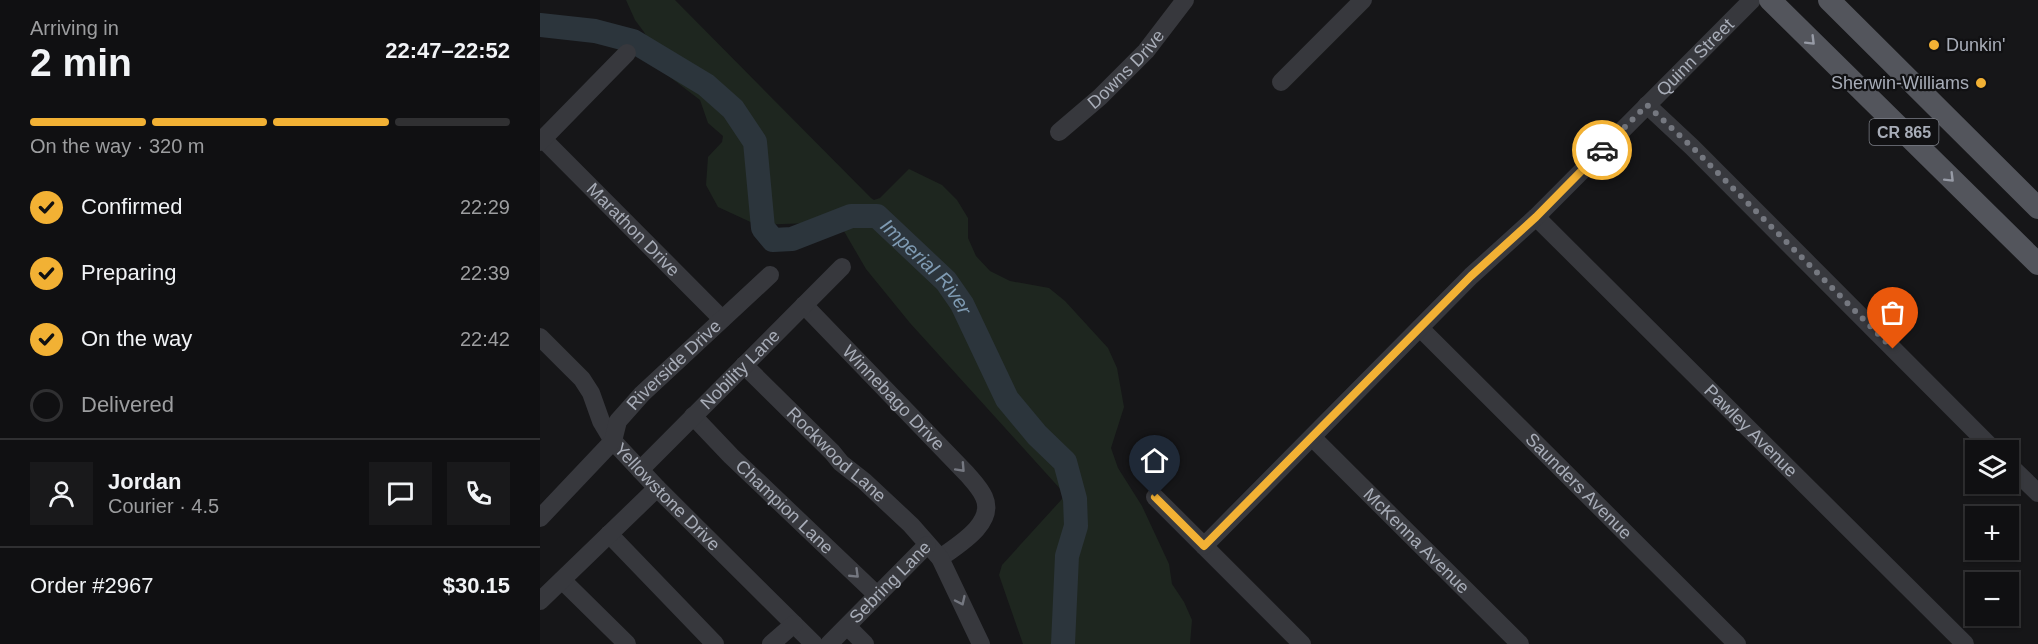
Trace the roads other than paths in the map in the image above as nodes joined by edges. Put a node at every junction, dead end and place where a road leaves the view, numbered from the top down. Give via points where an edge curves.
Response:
1 (1185, 0) edge
2 (1363, 0) edge
3 (1752, 0) edge
4 (1770, 0) edge
5 (1829, 0) edge
6 (627, 53) dead end
7 (1281, 82) dead end
8 (1647, 105) junction
9 (1059, 132) dead end
10 (542, 141) edge
11 (2038, 208) edge
12 (1536, 217) junction
13 (2038, 264) edge
14 (842, 267) dead end
15 (770, 275) dead end
16 (804, 305) junction
17 (722, 319) junction
18 (1420, 328) junction
19 (540, 337) edge
20 (744, 365) junction
21 (693, 416) junction
22 (1313, 438) junction
23 (1984, 440) edge
24 (614, 441) junction
25 (640, 470) junction
26 (2019, 475) edge
27 (657, 488) junction
28 (981, 492) joint
29 (2038, 493) edge
30 (1155, 497) dead end
31 (540, 518) edge
32 (609, 534) junction
33 (1204, 546) junction
34 (934, 551) junction
35 (561, 580) junction
36 (877, 595) junction
37 (540, 601) edge
38 (794, 624) junction
39 (848, 627) junction
40 (779, 641) edge
41 (627, 644) edge
42 (715, 644) edge
43 (814, 644) edge
44 (829, 644) edge
45 (865, 644) edge
46 (981, 644) edge
47 (1302, 644) edge
48 (1520, 644) edge
49 (1737, 644) edge
50 (1965, 644) edge

1 - 9 street, Downs Drive via 1146,51
2 - 7 street
3 - 8 street, Quinn Street
4 -> 13 main road, CR 865
5 - 11 main road, CR 865
6 - 10 street
8 - 12 street, Quinn Street
8 - 23 street
10 - 17 street, Marathon Drive
12 - 18 street, Quinn Street
12 - 50 street, Pawley Avenue
14 - 16 street, Nobility Lane
15 - 17 street, Riverside Drive
16 - 20 street, Nobility Lane
16 -> 28 street, Winnebago Drive
17 - 24 street, Riverside Drive via 630,407 618,421
18 - 22 street, Quinn Street
18 - 49 street, Saunders Avenue
19 - 24 street, Yellowstone Drive via 591,393 601,421
20 - 21 street, Nobility Lane
20 - 34 street, Rockwood Lane via 841,463 912,525
21 - 25 street, Nobility Lane
21 -> 36 street, Champion Lane
22 - 33 street, Quinn Street
22 - 48 street, McKenna Avenue
24 - 25 street, Yellowstone Drive
24 - 31 street, Riverside Drive
25 - 27 street, Yellowstone Drive
26 - 29 street
27 - 32 street
27 - 38 street, Yellowstone Drive
28 - 34 street, Sebring Lane via 986,514 979,526
30 - 33 street
32 - 35 street
32 - 42 street
33 - 47 street
34 - 36 street, Sebring Lane
34 -> 46 street
35 - 37 street
35 - 41 street
36 - 39 street, Sebring Lane
38 - 40 street
38 - 43 street, Yellowstone Drive
39 - 44 street, Sebring Lane
39 - 45 street

